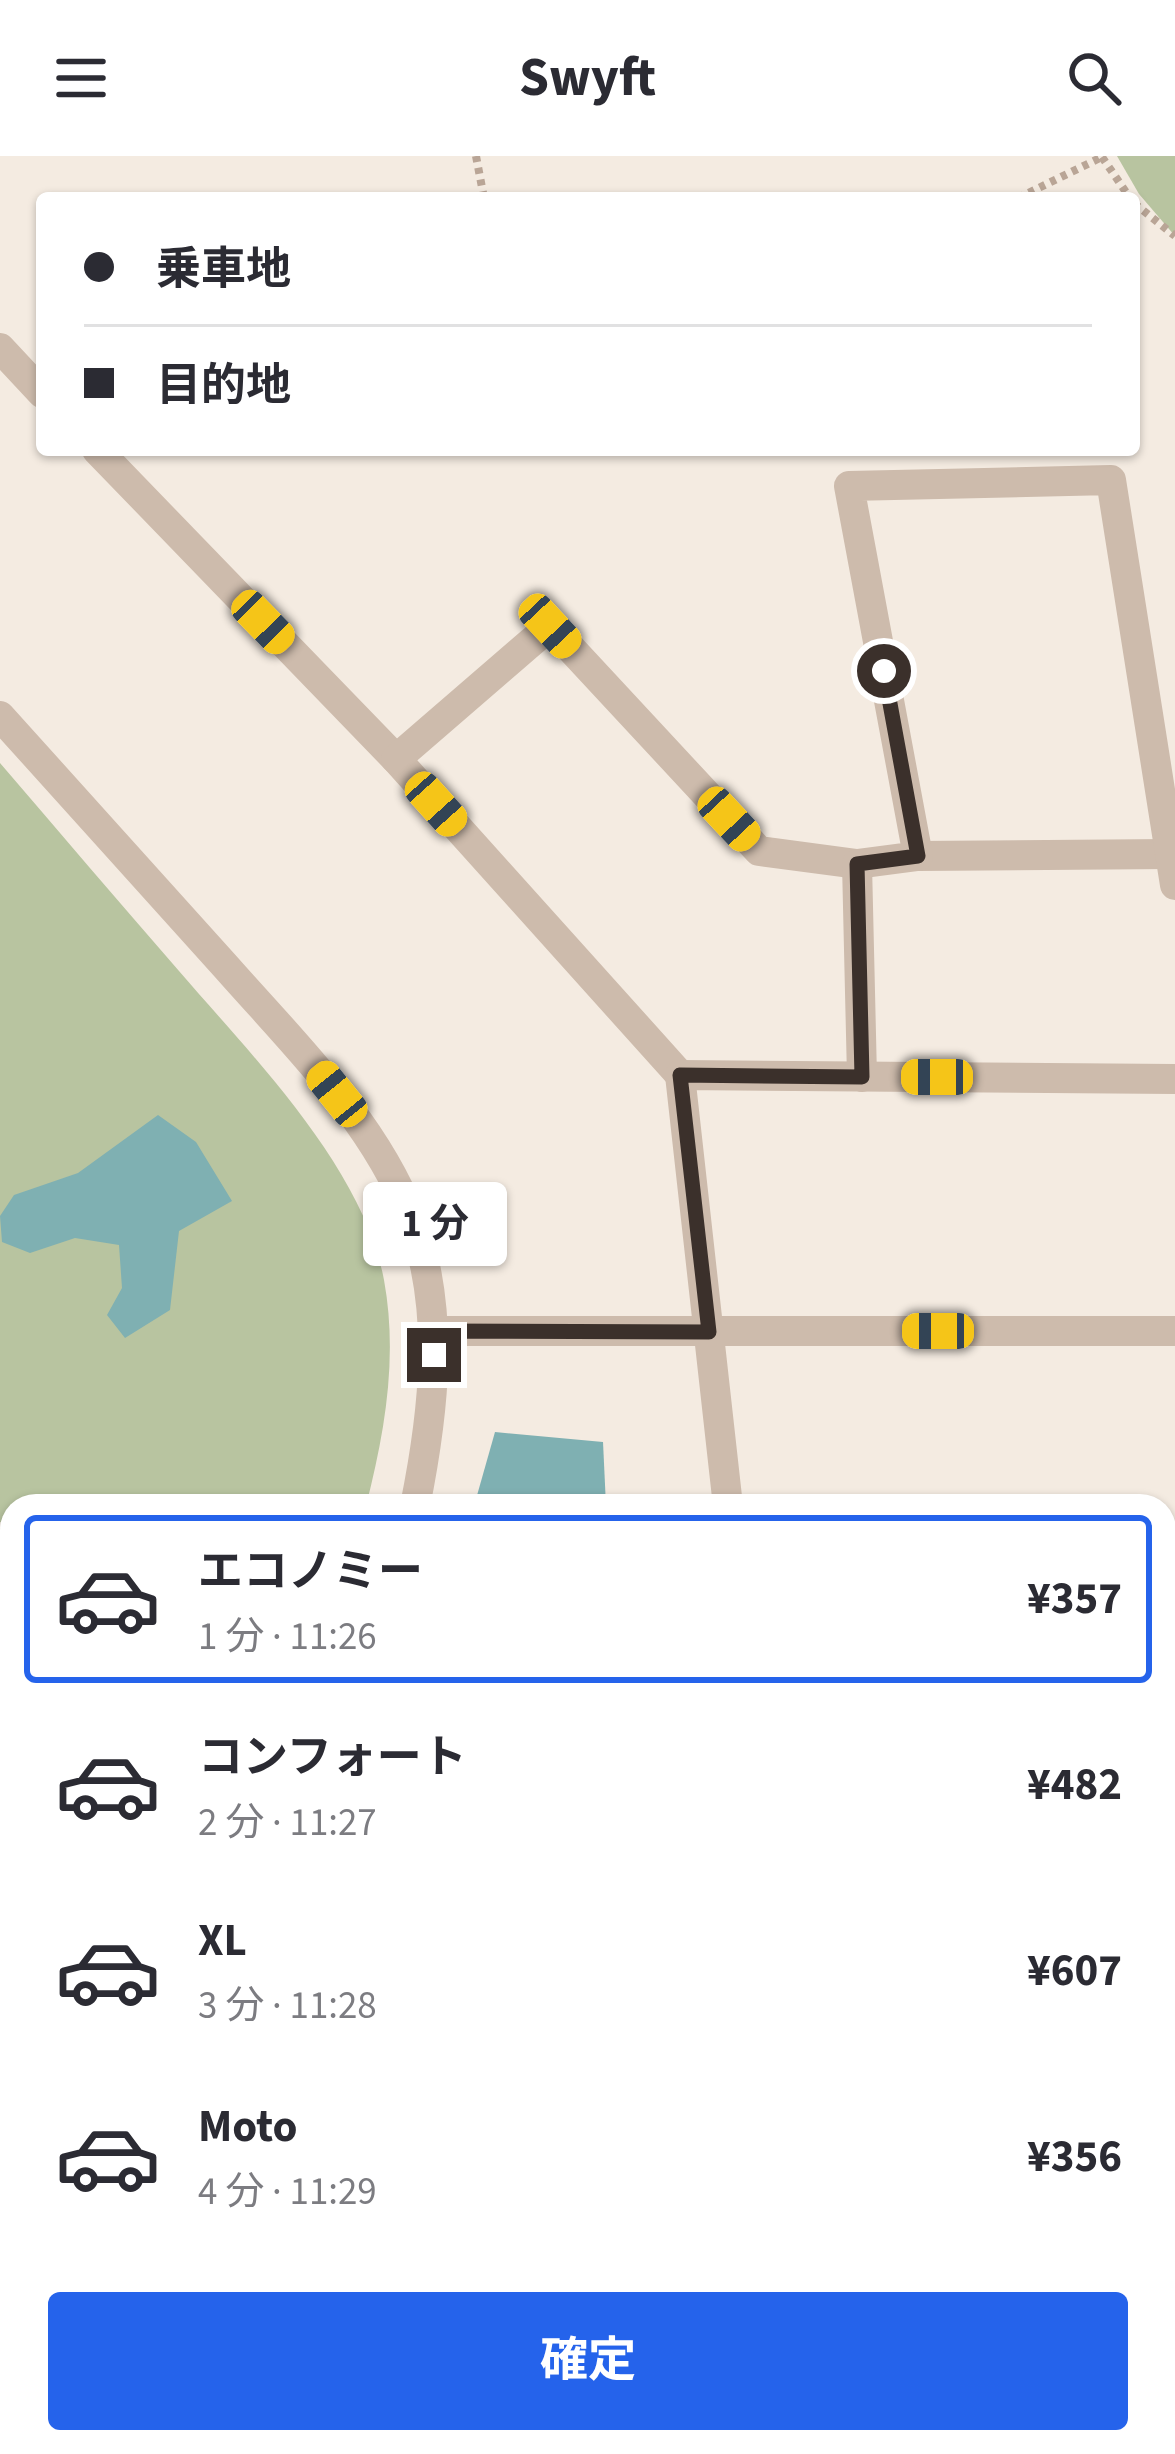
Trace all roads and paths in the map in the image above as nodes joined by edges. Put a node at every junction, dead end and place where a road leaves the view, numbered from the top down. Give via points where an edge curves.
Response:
1 (476, 156) edge
2 (1102, 157) edge
3 (483, 192) edge
4 (1030, 192) edge
5 (1126, 192) edge
6 (1140, 208) edge
7 (1175, 236) edge
8 (0, 348) edge
9 (36, 387) edge
10 (103, 456) edge
11 (0, 716) edge
12 (396, 760) junction
13 (1170, 854) junction
14 (918, 856) junction
15 (857, 864) junction
16 (1175, 885) edge
17 (680, 1075) junction
18 (862, 1077) junction
19 (1175, 1079) edge
20 (432, 1331) junction
21 (709, 1332) junction
22 (1172, 1335) edge
23 (417, 1494) edge
24 (727, 1494) edge

1 - 3 path
2 - 4 path
2 - 5 path
6 - 7 path
8 - 9 street
10 - 12 street
11 - 20 street via 361,1128 411,1218
12 - 15 street via 550,626 759,851
12 - 17 street
13 - 14 street
13 - 14 street via 1111,480 849,486
13 - 16 street
14 - 15 street
15 - 18 street
17 - 18 street
17 - 21 street
18 - 19 street
20 - 21 street
20 - 23 street via 430,1425
21 - 22 street
21 - 24 street

